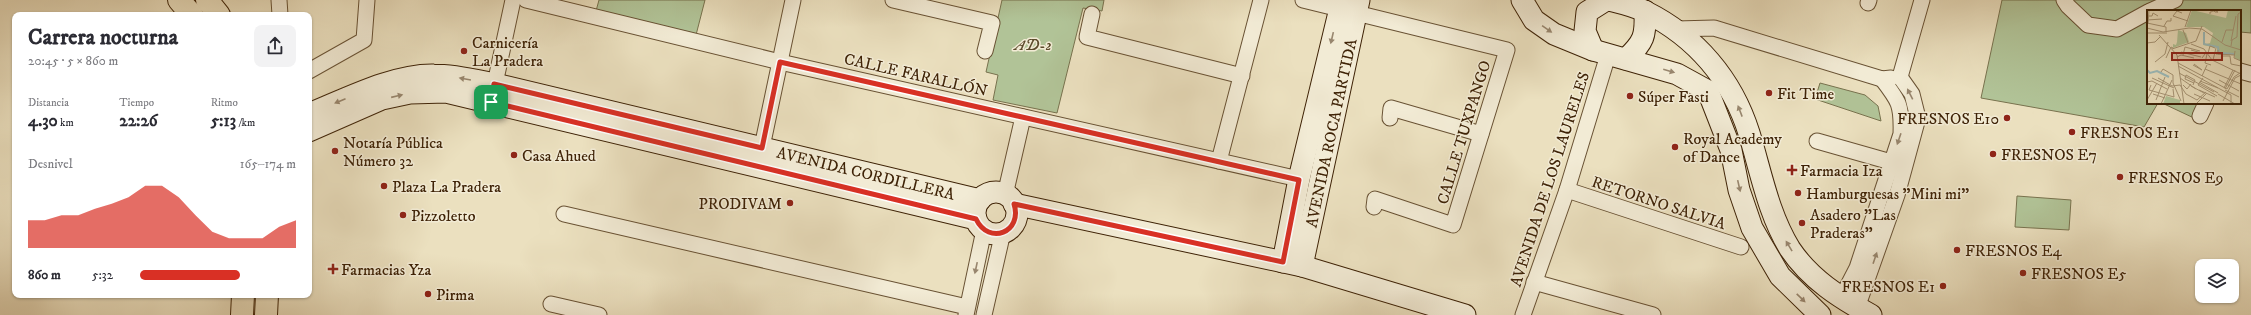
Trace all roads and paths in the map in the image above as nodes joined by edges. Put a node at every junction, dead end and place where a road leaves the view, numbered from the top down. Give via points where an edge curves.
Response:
1 (179, 0) edge
2 (207, 0) edge
3 (279, 0) edge
4 (367, 0) edge
5 (513, 0) edge
6 (526, 0) edge
7 (793, 0) edge
8 (893, 0) edge
9 (1261, 0) edge
10 (1303, 0) edge
11 (1522, 0) edge
12 (1607, 0) edge
13 (1922, 0) edge
14 (2064, 0) edge
15 (2175, 0) edge
16 (1349, 6) edge
17 (1640, 6) edge
18 (2153, 10) edge
19 (189, 12) edge
20 (217, 12) edge
21 (280, 12) edge
22 (2147, 13) edge
23 (1092, 14) dead end
24 (1676, 29) junction
25 (985, 51) dead end
26 (1609, 55) junction
27 (780, 62) junction
28 (312, 69) edge
29 (2241, 71) edge
30 (2251, 74) edge
31 (1242, 76) junction
32 (1900, 77) junction
33 (1882, 78) junction
34 (493, 93) junction
35 (312, 113) edge
36 (1023, 117) junction
37 (1390, 118) dead end
38 (312, 130) edge
39 (1482, 134) junction
40 (1817, 141) dead end
41 (762, 148) junction
42 (1218, 161) junction
43 (1891, 162) junction
44 (1299, 180) junction
45 (1567, 190) junction
46 (1010, 199) junction
47 (1374, 207) dead end
48 (564, 214) dead end
49 (986, 220) junction
50 (1741, 247) dead end
51 (1292, 264) junction
52 (1534, 282) junction
53 (243, 298) edge
54 (267, 298) edge
55 (551, 304) dead end
56 (1857, 307) edge
57 (967, 311) edge
58 (988, 314) edge
59 (242, 315) edge
60 (266, 315) edge
61 (599, 315) edge
62 (1465, 315) edge
63 (1523, 315) edge
64 (1653, 315) edge
65 (1820, 315) edge

1 - 19 main road
2 - 20 main road
3 - 21 street
4 - 28 street via 364,40
5 - 34 street
6 - 27 street, CALLE FARALLÓN
7 - 27 street
8 - 25 street via 992,23
9 - 31 street
10 - 16 street
11 -> 26 street via 1534,20 1554,34
12 - 17 street
12 - 26 street via 1588,12 1585,30
13 - 32 street
14 - 22 street via 2088,25 2117,29
15 - 18 street
16 - 39 street, CALLE TUXPANGO via 1507,50
16 -> 44 street, AVENIDA ROCA PARTIDA
16 - 51 street, AVENIDA ROCA PARTIDA
17 - 24 street
17 - 26 street via 1646,30 1641,45
23 - 31 street via 1087,37
24 - 33 street via 1714,28
56 -> 24 street via 1809,272 1791,249 1772,215 1738,104 1710,59
26 - 45 street, AVENIDA DE LOS LAURELES
26 -> 65 street via 1677,74 1708,91 1731,150 1739,190 1752,228 1780,276
27 - 36 street, CALLE FARALLÓN
27 - 41 street
29 - 30 street
31 - 42 street
32 - 33 street
56 -> 32 street via 1897,196 1918,118 1912,94
33 -> 43 street via 1902,112 1902,134
34 -> 35 street, AVENIDA CORDILLERA via 433,74 384,83
38 -> 34 street, AVENIDA CORDILLERA via 382,100 410,93
34 - 41 street, AVENIDA CORDILLERA
34 - 49 street, AVENIDA CORDILLERA
36 - 42 street, CALLE FARALLÓN
36 - 46 street
37 - 39 street via 1391,108
39 - 47 street, CALLE TUXPANGO via 1453,225 1375,199
40 - 43 street
41 - 49 street, AVENIDA CORDILLERA
42 - 44 street, CALLE FARALLÓN
43 - 56 street via 1857,268
44 - 51 street, AVENIDA ROCA PARTIDA
45 - 50 street, RETORNO SALVIA
45 - 52 street, AVENIDA DE LOS LAURELES
46 - 49 street via 991,193
46 - 49 street via 1016,217 1009,229
46 - 51 street
48 - 57 street
49 -> 57 street
49 - 58 street
51 - 62 street
52 - 63 street, AVENIDA DE LOS LAURELES
52 - 64 street
53 - 59 main road
54 - 60 main road
55 - 61 street

